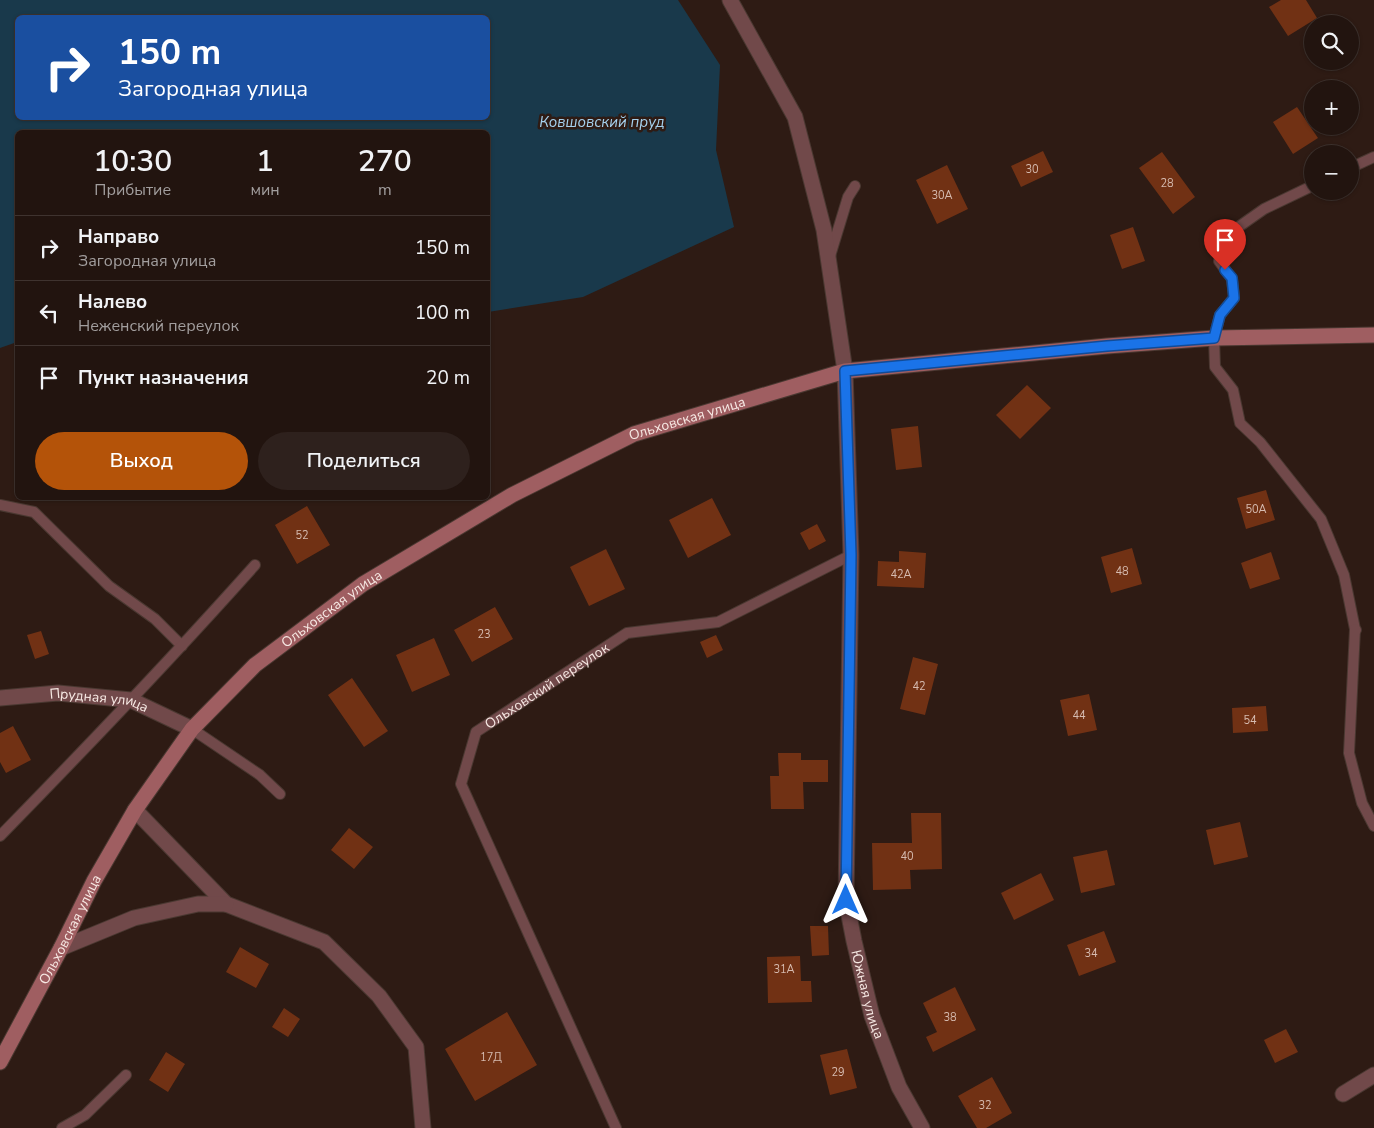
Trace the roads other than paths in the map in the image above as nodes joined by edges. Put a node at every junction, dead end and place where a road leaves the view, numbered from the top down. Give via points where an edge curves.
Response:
1 (732, 2) edge
2 (1374, 157) edge
3 (1359, 164) edge
4 (855, 186) dead end
5 (1304, 190) edge
6 (828, 261) junction
7 (1374, 335) edge
8 (1214, 338) junction
9 (845, 371) junction
10 (0, 504) edge
11 (851, 555) junction
12 (255, 565) dead end
13 (182, 646) junction
14 (0, 698) edge
15 (131, 700) junction
16 (192, 730) junction
17 (280, 794) dead end
18 (135, 810) junction
19 (1374, 826) edge
20 (0, 836) edge
21 (226, 904) junction
22 (61, 948) junction
23 (0, 1062) edge
24 (126, 1075) dead end
25 (1374, 1075) edge
26 (1343, 1094) dead end
27 (62, 1128) edge
28 (423, 1128) edge
29 (616, 1128) edge
30 (922, 1128) edge

1 - 6 street, Южная улица via 795,117 824,230
2 - 3 lane
4 - 6 lane via 848,197
5 - 8 lane via 1264,209 1227,235 1218,261 1232,278 1234,298 1220,315
6 - 9 street, Южная улица
7 - 8 street, Ольховская улица
8 - 9 street, Ольховская улица
8 - 19 lane via 1215,367 1233,390 1240,423 1260,442 1321,519 1344,575 1356,630 1349,752 1362,803
9 - 11 street, Южная улица
9 - 16 street, Ольховская улица via 634,434 512,494 363,584 255,665
10 - 13 lane via 34,512 109,586 155,619
11 - 29 lane, Ольховский переулок via 718,622 627,633 476,732 461,784
11 - 30 street, Южная улица via 846,900 872,1016 899,1088
12 - 13 lane
13 - 15 lane
14 - 15 street, Прудная улица via 58,693
15 - 16 street, Прудная улица
15 - 20 lane
16 - 17 lane via 260,775
16 - 18 street, Ольховская улица
18 - 21 street
18 - 22 street, Ольховская улица via 94,881
21 - 22 street via 198,904 134,918
21 - 28 street via 324,942 379,996 416,1047
22 - 23 street, Ольховская улица
24 - 27 lane via 85,1115
25 - 26 street

